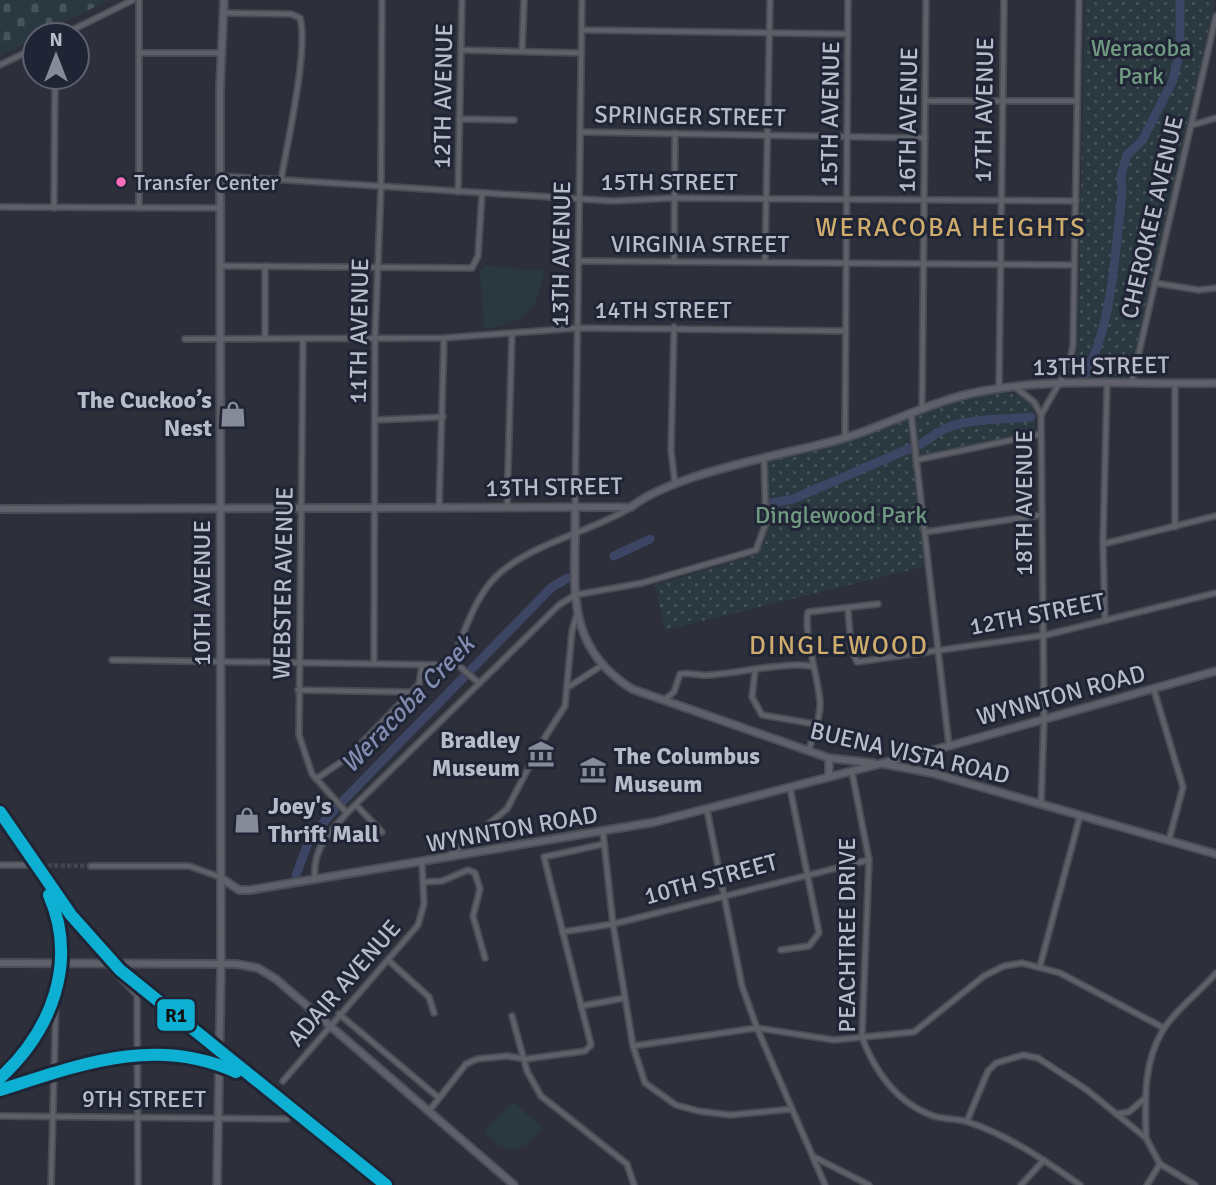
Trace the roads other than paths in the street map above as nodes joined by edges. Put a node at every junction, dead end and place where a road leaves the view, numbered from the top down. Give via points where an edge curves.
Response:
1 (133, 0) edge
2 (139, 0) edge
3 (224, 0) edge
4 (382, 0) edge
5 (462, 0) edge
6 (524, 0) edge
7 (582, 0) edge
8 (770, 0) edge
9 (848, 0) edge
10 (926, 0) edge
11 (1004, 0) edge
12 (1079, 0) edge
13 (223, 13) junction
14 (1216, 16) edge
15 (90, 21) edge
16 (582, 30) junction
17 (770, 33) junction
18 (848, 34) junction
19 (461, 50) junction
20 (523, 51) junction
21 (220, 52) junction
22 (140, 53) junction
23 (581, 53) junction
24 (21, 55) edge
25 (0, 65) edge
26 (55, 91) edge
27 (1002, 100) junction
28 (926, 101) junction
29 (1077, 102) junction
30 (1216, 118) edge
31 (459, 119) junction
32 (514, 120) dead end
33 (1191, 126) junction
34 (580, 132) junction
35 (675, 133) junction
36 (768, 135) junction
37 (846, 136) junction
38 (925, 138) junction
39 (221, 176) junction
40 (281, 180) junction
41 (381, 187) junction
42 (458, 192) junction
43 (482, 194) junction
44 (673, 198) junction
45 (767, 199) junction
46 (579, 200) junction
47 (846, 200) junction
48 (924, 200) junction
49 (1000, 200) junction
50 (1076, 201) junction
51 (0, 207) edge
52 (54, 208) junction
53 (139, 208) junction
54 (220, 208) junction
55 (579, 261) junction
56 (674, 262) junction
57 (765, 262) junction
58 (847, 263) junction
59 (925, 263) junction
60 (1000, 265) junction
61 (1074, 265) junction
62 (220, 266) junction
63 (265, 267) junction
64 (378, 267) junction
65 (1155, 283) junction
66 (1216, 288) edge
67 (578, 327) junction
68 (674, 327) junction
69 (846, 331) junction
70 (512, 333) junction
71 (265, 338) junction
72 (375, 338) junction
73 (444, 338) junction
74 (185, 339) dead end
75 (220, 339) junction
76 (303, 339) junction
77 (1216, 383) edge
78 (1107, 384) junction
79 (1132, 384) junction
80 (1175, 384) junction
81 (1059, 385) junction
82 (1015, 387) junction
83 (999, 388) junction
84 (922, 408) junction
85 (911, 412) junction
86 (1041, 415) junction
87 (443, 417) junction
88 (374, 420) junction
89 (1041, 434) junction
90 (845, 439) junction
91 (764, 458) junction
92 (916, 460) junction
93 (676, 485) junction
94 (631, 507) junction
95 (507, 508) junction
96 (575, 508) junction
97 (0, 509) edge
98 (375, 509) junction
99 (439, 509) junction
100 (221, 510) junction
101 (303, 510) junction
102 (1041, 515) junction
103 (1216, 516) edge
104 (1175, 527) junction
105 (925, 532) junction
106 (576, 534) junction
107 (1103, 544) junction
108 (1216, 593) edge
109 (575, 595) junction
110 (878, 604) dead end
111 (848, 609) junction
112 (576, 617) junction
113 (1105, 619) junction
114 (1044, 635) junction
115 (939, 649) junction
116 (112, 660) dead end
117 (222, 660) junction
118 (298, 663) junction
119 (374, 664) junction
120 (422, 665) junction
121 (450, 665) junction
122 (601, 666) junction
123 (814, 667) junction
124 (755, 671) junction
125 (1216, 671) edge
126 (478, 682) junction
127 (569, 687) junction
128 (299, 690) junction
129 (1154, 690) junction
130 (411, 692) junction
131 (664, 700) junction
132 (1044, 719) junction
133 (815, 724) junction
134 (949, 746) junction
135 (809, 751) junction
136 (829, 758) junction
137 (882, 764) junction
138 (851, 771) junction
139 (829, 777) junction
140 (316, 779) junction
141 (790, 788) junction
142 (356, 804) junction
143 (1041, 804) junction
144 (707, 810) junction
145 (347, 813) junction
146 (1080, 816) junction
147 (382, 832) dead end
148 (603, 833) junction
149 (1170, 840) junction
150 (604, 844) junction
151 (1216, 854) edge
152 (444, 860) junction
153 (869, 860) junction
154 (422, 863) junction
155 (0, 865) edge
156 (28, 865) tunnel mouth
157 (91, 866) tunnel mouth
158 (807, 873) junction
159 (220, 877) junction
160 (315, 880) junction
161 (423, 882) junction
162 (722, 898) junction
163 (613, 924) junction
164 (562, 932) junction
165 (781, 950) dead end
166 (485, 958) dead end
167 (388, 960) junction
168 (0, 963) edge
169 (57, 963) junction
170 (106, 964) junction
171 (221, 965) junction
172 (1040, 965) junction
173 (1216, 973) edge
174 (625, 998) junction
175 (581, 1006) junction
176 (435, 1013) dead end
177 (339, 1014) junction
178 (512, 1016) dead end
179 (329, 1025) junction
180 (757, 1028) junction
181 (1164, 1028) junction
182 (862, 1037) junction
183 (633, 1046) junction
184 (526, 1059) junction
185 (282, 1081) dead end
186 (439, 1098) junction
187 (1145, 1098) junction
188 (792, 1109) junction
189 (429, 1111) junction
190 (1115, 1114) junction
191 (0, 1116) edge
192 (51, 1116) junction
193 (139, 1116) junction
194 (216, 1117) junction
195 (287, 1119) dead end
196 (967, 1121) junction
197 (1146, 1138) junction
198 (813, 1157) junction
199 (1045, 1160) junction
200 (1160, 1164) junction
201 (51, 1185) edge
202 (138, 1185) edge
203 (217, 1185) edge
204 (514, 1185) edge
205 (634, 1185) edge
206 (825, 1185) edge
207 (869, 1185) edge
208 (1021, 1185) edge
209 (1080, 1185) edge
210 (1147, 1185) edge
211 (1195, 1185) edge

1 - 15 street
2 - 22 street
3 - 13 main road, 10TH AVENUE
4 - 41 street, 11TH AVENUE
5 - 19 street, 12TH AVENUE
6 - 20 street
7 - 16 street, 13TH AVENUE
8 - 17 street
9 - 18 street, 15TH AVENUE
10 - 28 street, 16TH AVENUE
11 - 27 street, 17TH AVENUE
12 - 29 street, 18TH AVENUE
13 - 21 main road, 10TH AVENUE
13 - 40 street via 300,18 302,39
14 - 33 street, CHEROKEE AVENUE
16 - 17 street
16 - 23 street, 13TH AVENUE
17 - 18 street
17 - 36 street
18 - 37 street, 15TH AVENUE
19 - 20 street
19 - 31 street, 12TH AVENUE
20 - 23 street
21 - 22 street
21 - 39 main road, 10TH AVENUE
22 - 53 street
23 - 34 street, 13TH AVENUE
24 - 25 street
26 - 52 street
27 - 28 street
27 - 29 street
27 - 49 street, 17TH AVENUE
28 - 38 street, 16TH AVENUE
29 - 50 street, 18TH AVENUE
30 - 33 street
31 - 32 street
31 - 42 street, 12TH AVENUE
33 - 65 street, CHEROKEE AVENUE
34 - 35 street, SPRINGER STREET
34 - 46 street, 13TH AVENUE
35 - 36 street, SPRINGER STREET
35 - 44 street
36 - 37 street, SPRINGER STREET
36 - 45 street
37 - 38 street, SPRINGER STREET
37 - 47 street, 15TH AVENUE
38 - 48 street, 16TH AVENUE
39 - 40 street, 15TH STREET
39 - 54 main road, 10TH AVENUE
40 - 41 street, 15TH STREET
41 - 42 street, 15TH STREET
41 - 64 street, 11TH AVENUE
42 - 43 street, 15TH STREET
43 - 46 street, 15TH STREET
43 - 64 street via 474,266
44 - 45 street, 15TH STREET
44 - 46 street, 15TH STREET
44 - 56 street
45 - 47 street, 15TH STREET
45 - 57 street
46 - 55 street, 13TH AVENUE
47 - 48 street, 15TH STREET
47 - 58 street, 15TH AVENUE
48 - 49 street, 15TH STREET
48 - 59 street, 16TH AVENUE
49 - 50 street, 15TH STREET
49 - 60 street, 17TH AVENUE
50 - 61 street, 18TH AVENUE
51 - 52 street
52 - 53 street
53 - 54 street
54 - 62 main road, 10TH AVENUE
55 - 56 street, VIRGINIA STREET
55 - 67 street, 13TH AVENUE
56 - 57 street, VIRGINIA STREET
57 - 58 street, VIRGINIA STREET
58 - 59 street, VIRGINIA STREET
58 - 69 street, 15TH AVENUE
59 - 60 street, VIRGINIA STREET
59 - 84 street, 16TH AVENUE
60 - 61 street, VIRGINIA STREET
60 - 83 street, 17TH AVENUE
61 - 81 street, 18TH AVENUE via 1073,345
62 - 63 street
62 - 75 main road, 10TH AVENUE
63 - 64 street
63 - 71 street
64 - 72 street, 11TH AVENUE
65 - 66 street
65 - 79 street, CHEROKEE AVENUE
67 - 68 street, 14TH STREET
67 - 70 street, 14TH STREET
67 - 96 street, 13TH AVENUE
68 - 69 street, 14TH STREET
68 - 93 street via 671,450
69 - 90 street, 15TH AVENUE
70 - 73 street, 14TH STREET
70 - 95 street
71 - 75 street, 14TH STREET
71 - 76 street, 14TH STREET
72 - 73 street, 14TH STREET
72 - 76 street, 14TH STREET
72 - 88 street, 11TH AVENUE
73 - 87 street
74 - 75 street, 14TH STREET
75 - 100 main road, 10TH AVENUE
76 - 101 street, WEBSTER AVENUE
77 - 80 main road, 13TH STREET
78 - 79 main road, 13TH STREET
78 - 81 main road, 13TH STREET
78 - 107 street
79 - 80 main road, 13TH STREET
80 - 104 street
81 - 82 main road, 13TH STREET
81 - 86 street, 18TH AVENUE
82 - 83 main road, 13TH STREET
82 - 86 street via 1034,402
83 - 84 main road, 13TH STREET
84 - 85 main road, 13TH STREET
85 - 90 main road, 13TH STREET
85 - 92 street
86 - 89 street, 18TH AVENUE
87 - 88 street
87 - 99 street
88 - 98 street, 11TH AVENUE
89 - 92 street
89 - 102 street, 18TH AVENUE
90 - 91 main road, 13TH STREET
91 - 93 main road, 13TH STREET
91 - 109 street via 766,523 755,550 663,578
92 - 105 street
93 - 94 main road, 13TH STREET
94 - 96 main road, 13TH STREET
94 - 106 street
95 - 96 main road, 13TH STREET
95 - 99 main road, 13TH STREET
96 - 106 main road, BUENA VISTA ROAD
97 - 100 main road, 13TH STREET
98 - 99 main road, 13TH STREET
98 - 101 main road, 13TH STREET
98 - 119 street, 11TH AVENUE
100 - 101 main road, 13TH STREET
100 - 117 main road, 10TH AVENUE
101 - 118 street, WEBSTER AVENUE
102 - 105 street
102 - 114 street, 18TH AVENUE
103 - 104 street
104 - 107 street
105 - 115 street
106 - 109 main road, BUENA VISTA ROAD
106 - 121 street via 498,574 480,598
107 - 113 street
108 - 113 street, 12TH STREET
109 - 112 main road, BUENA VISTA ROAD
109 - 126 street
110 - 111 street
111 - 115 street, 12TH STREET via 857,663
111 - 123 street via 808,612 805,624
112 - 122 main road, BUENA VISTA ROAD
112 - 127 street
113 - 114 street, 12TH STREET
114 - 115 street, 12TH STREET
114 - 132 street, 18TH AVENUE
115 - 134 street
116 - 117 street
117 - 118 street
117 - 159 main road, 10TH AVENUE
118 - 119 street
118 - 128 street, WEBSTER AVENUE
119 - 120 street
120 - 121 street
120 - 130 street via 422,677
121 - 126 street
122 - 127 street
122 - 131 main road, BUENA VISTA ROAD via 632,689
123 - 124 street via 800,664
123 - 133 street via 820,701
124 - 131 street via 680,674 674,692
124 - 133 street via 752,697 762,715
125 - 129 main road, WYNNTON ROAD
126 - 142 street
127 - 152 street via 565,706 507,809
128 - 130 street
128 - 140 street, WEBSTER AVENUE via 301,749
129 - 132 main road, WYNNTON ROAD
129 - 149 street via 1183,787
130 - 140 street via 347,758
131 - 135 main road, BUENA VISTA ROAD
132 - 134 main road, WYNNTON ROAD
132 - 143 street, 18TH AVENUE
133 - 135 street
134 - 137 main road, WYNNTON ROAD
135 - 136 main road, BUENA VISTA ROAD
136 - 137 main road, BUENA VISTA ROAD
136 - 139 main road
137 - 138 main road, WYNNTON ROAD
137 - 143 main road, BUENA VISTA ROAD
138 - 139 main road, WYNNTON ROAD
138 - 153 street, PEACHTREE DRIVE
139 - 141 main road, WYNNTON ROAD
140 - 145 street, WEBSTER AVENUE
141 - 144 main road, WYNNTON ROAD
141 - 158 street
142 - 145 street
142 - 147 street
143 - 146 main road, BUENA VISTA ROAD
144 - 148 main road, WYNNTON ROAD
144 - 162 street
145 - 160 street via 318,847
146 - 149 main road, BUENA VISTA ROAD
146 - 172 street
148 - 150 street
148 - 152 main road, WYNNTON ROAD
149 - 151 main road, BUENA VISTA ROAD
150 - 163 street
150 - 164 street, WYNNTON ROAD via 544,857
152 - 154 main road, WYNNTON ROAD
153 - 158 street, 10TH STREET
153 - 182 street, PEACHTREE DRIVE
154 - 160 main road, WYNNTON ROAD
154 - 161 street, ADAIR AVENUE
155 - 156 street
157 - 159 street via 189,866
158 - 162 street, 10TH STREET
158 - 165 street via 819,933 809,946
159 - 160 main road, WYNNTON ROAD via 239,890
159 - 171 main road, 10TH AVENUE
161 - 166 street via 442,881 468,870 475,873 480,889 473,916
161 - 167 street, ADAIR AVENUE via 424,904 418,925
162 - 163 street, 10TH STREET
162 - 180 street via 735,961
163 - 164 street, 10TH STREET
163 - 174 street
164 - 175 street
167 - 176 street via 429,997
167 - 177 street, ADAIR AVENUE
168 - 169 main road
169 - 170 main road
169 - 192 street
170 - 171 main road
170 - 193 street via 137,995
171 - 179 main road via 258,968
171 - 194 main road, 10TH AVENUE
172 - 181 street
172 - 182 street via 1004,966 984,975 914,1032
173 - 181 street
174 - 175 street
174 - 183 street
175 - 184 street via 592,1045 585,1051
177 - 179 street, ADAIR AVENUE
177 - 186 street
178 - 184 street
179 - 185 street, ADAIR AVENUE
179 - 189 main road
180 - 182 street via 834,1040
180 - 183 street
180 - 188 street
181 - 187 street via 1150,1058
182 - 196 street, PEACHTREE DRIVE via 879,1074 900,1096 931,1115
183 - 188 street via 645,1083 676,1105 730,1115
184 - 186 street via 477,1059 466,1064
184 - 205 street via 541,1096 627,1164
186 - 189 street
187 - 190 street via 1129,1112
187 - 197 street
188 - 198 street
189 - 204 main road
190 - 196 street via 1048,1062 1023,1055 1006,1058 988,1071
190 - 197 street
191 - 192 street, 9TH STREET
192 - 193 street, 9TH STREET
192 - 201 street
193 - 194 street, 9TH STREET
193 - 202 street
194 - 195 street, 9TH STREET
194 - 203 main road, 10TH AVENUE
196 - 199 street, PEACHTREE DRIVE
197 - 200 street
198 - 206 street
198 - 207 street
199 - 208 street
199 - 209 street, PEACHTREE DRIVE
200 - 210 street
200 - 211 street

